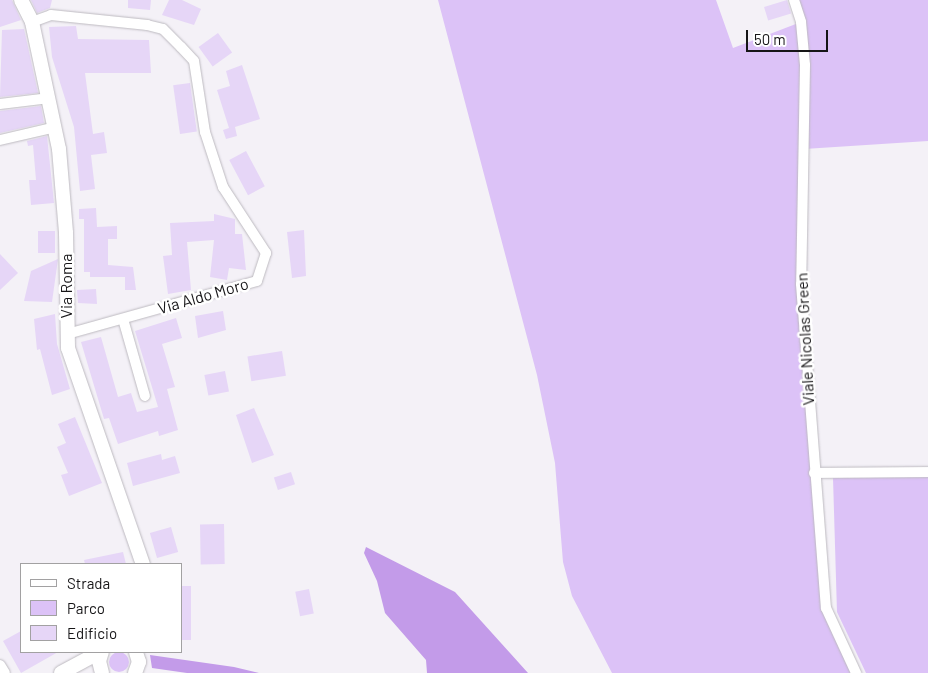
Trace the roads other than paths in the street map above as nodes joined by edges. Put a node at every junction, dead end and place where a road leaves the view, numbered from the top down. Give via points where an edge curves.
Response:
1 (21, 0) edge
2 (794, 0) edge
3 (32, 22) junction
4 (50, 98) junction
5 (0, 104) edge
6 (56, 127) junction
7 (0, 140) edge
8 (123, 319) junction
9 (67, 334) junction
10 (145, 396) dead end
11 (928, 472) edge
12 (814, 473) junction
13 (143, 563) edge
14 (99, 653) edge
15 (101, 653) edge
16 (0, 665) edge
17 (5, 673) edge
18 (61, 673) edge
19 (102, 673) edge
20 (856, 673) edge

1 - 3 street, Via Roma
2 - 12 street, Viale Nicolas Green via 801,22 805,65 801,284
3 - 4 street, Via Roma
3 - 8 street, Via Aldo Moro via 51,15 163,29 194,61 205,132 223,186 266,253 257,281
4 - 5 street
4 - 6 street, Via Roma
6 - 7 street
6 - 9 street, Via Roma via 66,233
8 - 9 street, Via Aldo Moro
8 - 10 street
9 - 13 street, Via Roma via 76,381
11 - 12 street
12 - 20 street, Viale Nicolas Green via 826,608
14 - 18 street
15 - 19 street
16 - 17 street

